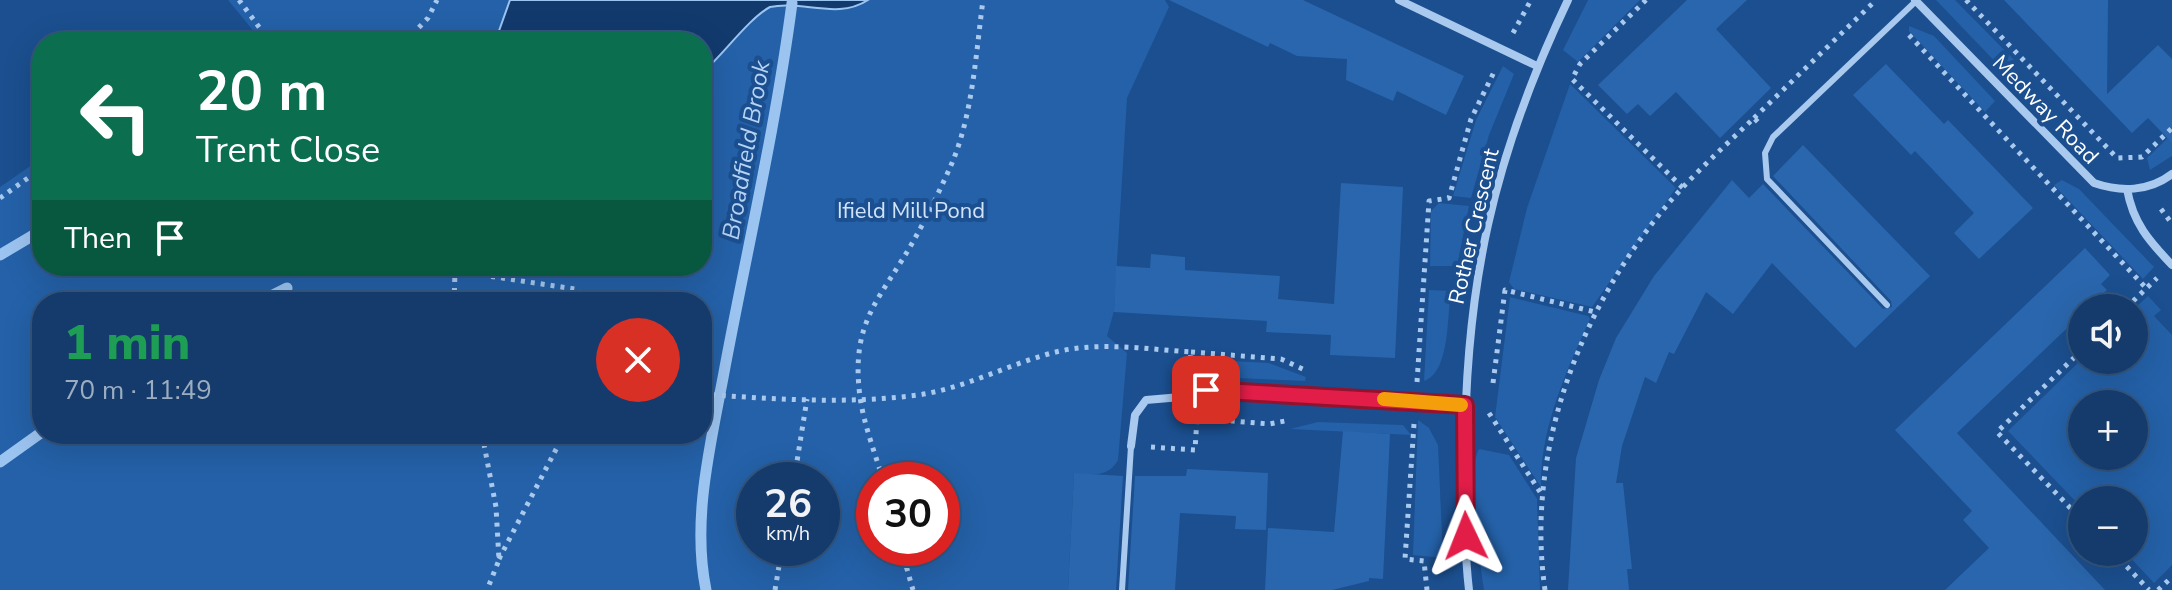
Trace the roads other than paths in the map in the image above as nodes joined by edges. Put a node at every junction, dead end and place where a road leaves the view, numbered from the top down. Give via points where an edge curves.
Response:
1 (1399, 0) edge
2 (1568, 0) edge
3 (1916, 1) edge
4 (1537, 66) junction
5 (2172, 174) edge
6 (2127, 189) junction
7 (2172, 265) edge
8 (1887, 305) dead end
9 (1465, 405) junction
10 (1131, 446) joint
11 (1122, 590) edge
12 (1469, 590) edge

1 - 4 street
2 - 4 street, Rother Crescent
3 - 6 street, Medway Road via 2081,172 2094,183
3 - 8 lane via 1773,137 1765,153 1767,179
4 - 9 street, Rother Crescent via 1506,152 1479,258
5 - 6 street via 2144,188
6 - 7 street via 2141,232
9 - 10 street via 1206,390 1146,400 1135,415
9 - 12 street, Rother Crescent
10 - 11 lane

